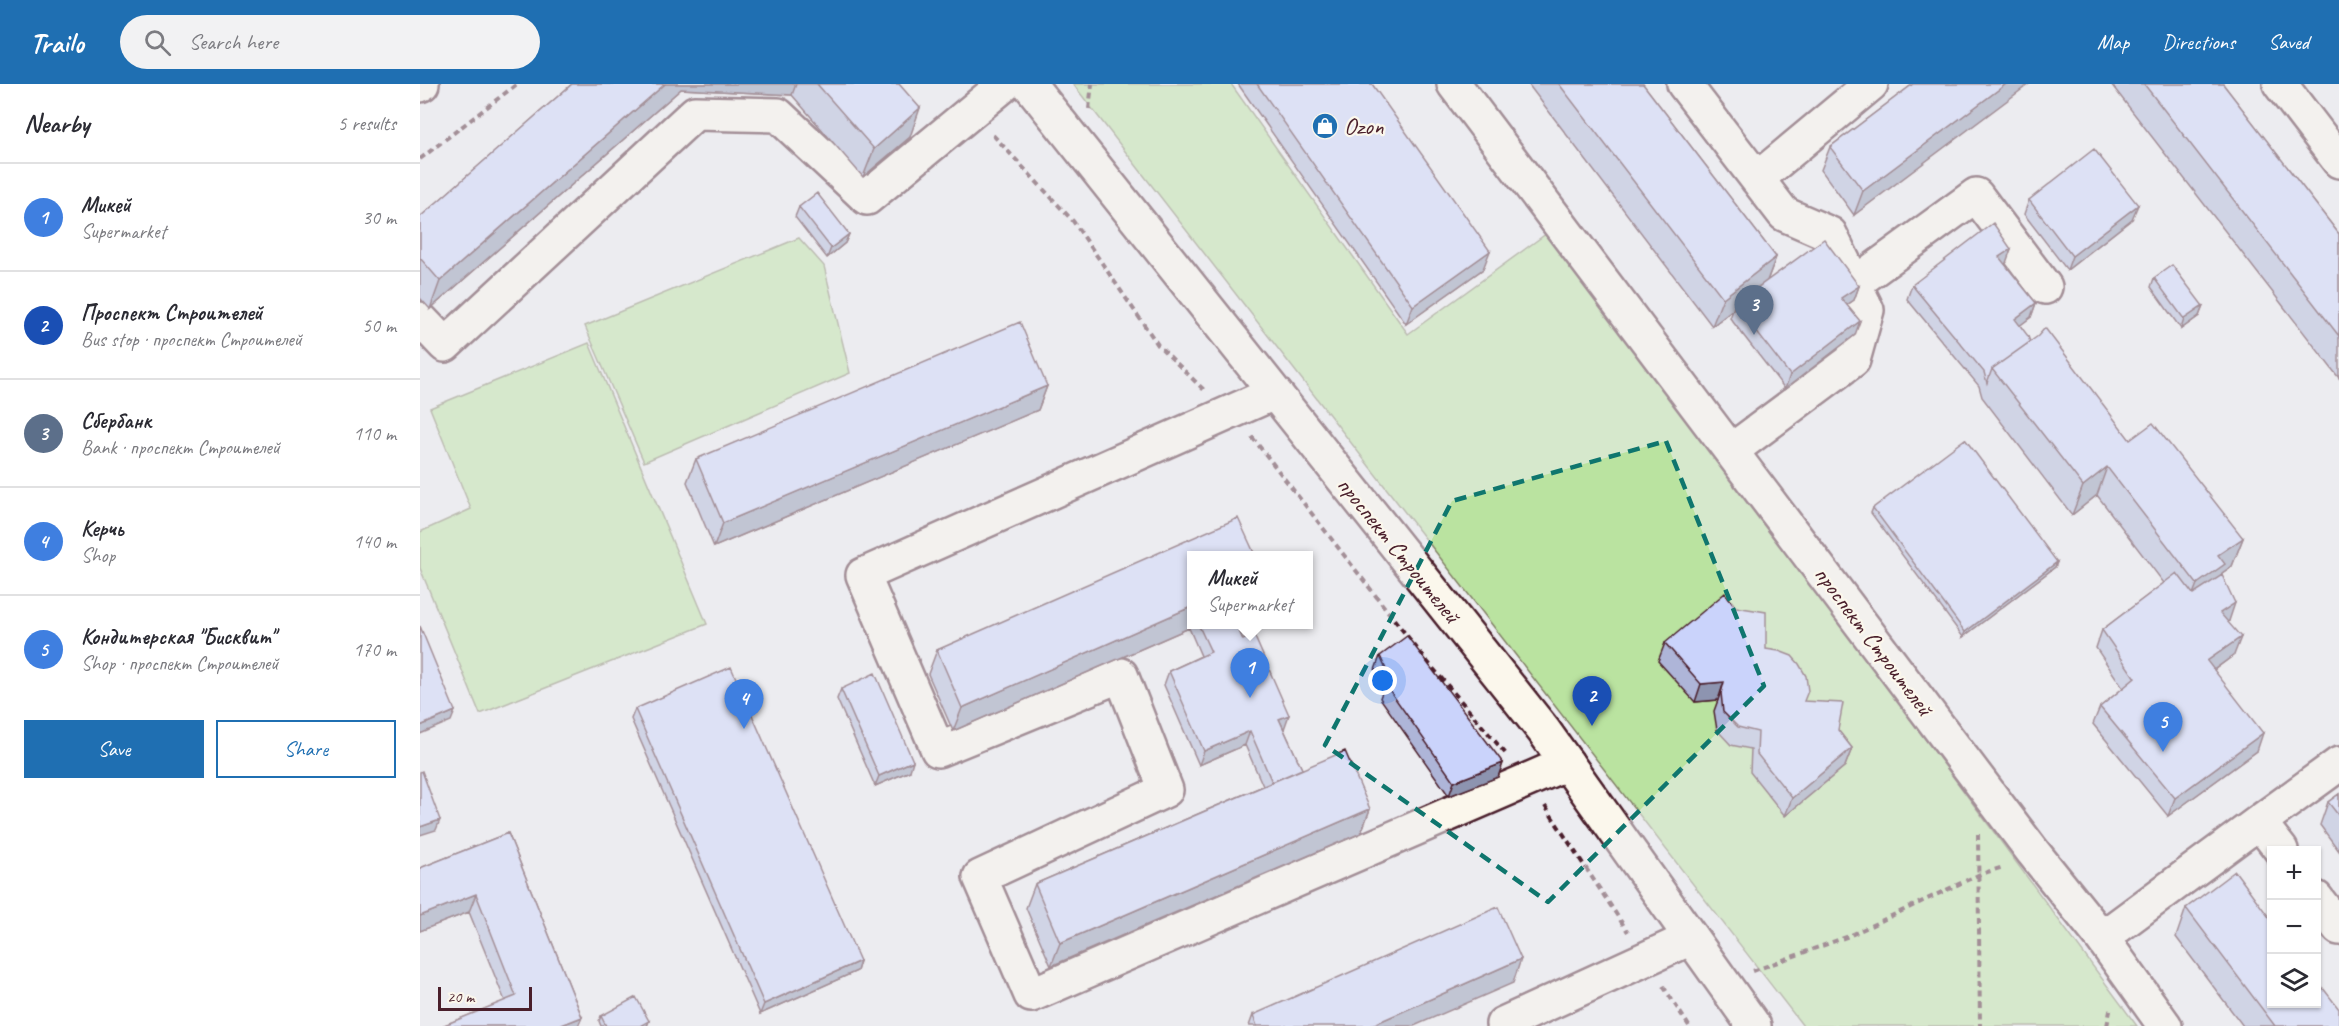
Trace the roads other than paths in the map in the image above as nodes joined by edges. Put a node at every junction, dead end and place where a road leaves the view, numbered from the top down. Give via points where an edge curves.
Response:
1 (1005, 84) edge
2 (1029, 84) edge
3 (1454, 84) edge
4 (1684, 84) edge
5 (1871, 84) edge
6 (2280, 84) edge
7 (2339, 161) edge
8 (1757, 179) junction
9 (1854, 284) junction
10 (2045, 287) dead end
11 (420, 319) edge
12 (1274, 393) junction
13 (1731, 451) junction
14 (1567, 763) junction
15 (2339, 764) edge
16 (2259, 822) junction
17 (2277, 846) edge
18 (2318, 900) edge
19 (2339, 928) edge
20 (1691, 938) junction
21 (2102, 938) junction
22 (1502, 1025) edge
23 (1754, 1026) edge
24 (2165, 1026) edge

1 - 11 main road via 867,198 778,115 696,113 445,345
2 - 12 main road, проспект Строителей
3 - 13 main road, проспект Строителей
4 - 8 main road
5 - 8 main road
6 - 7 main road
8 - 9 main road via 1784,214 1830,234
9 - 10 main road via 1976,195
9 - 13 main road via 1868,310 1853,360
12 - 14 main road, проспект Строителей
12 - 14 main road via 863,575 938,750 1120,675 1137,717 1166,790 980,877 1031,995
13 - 21 main road, проспект Строителей
14 - 20 main road, проспект Строителей
15 - 16 main road
16 - 17 main road
16 - 21 main road
18 - 19 main road
20 - 22 main road
20 - 23 main road, проспект Строителей
21 - 24 main road, проспект Строителей

